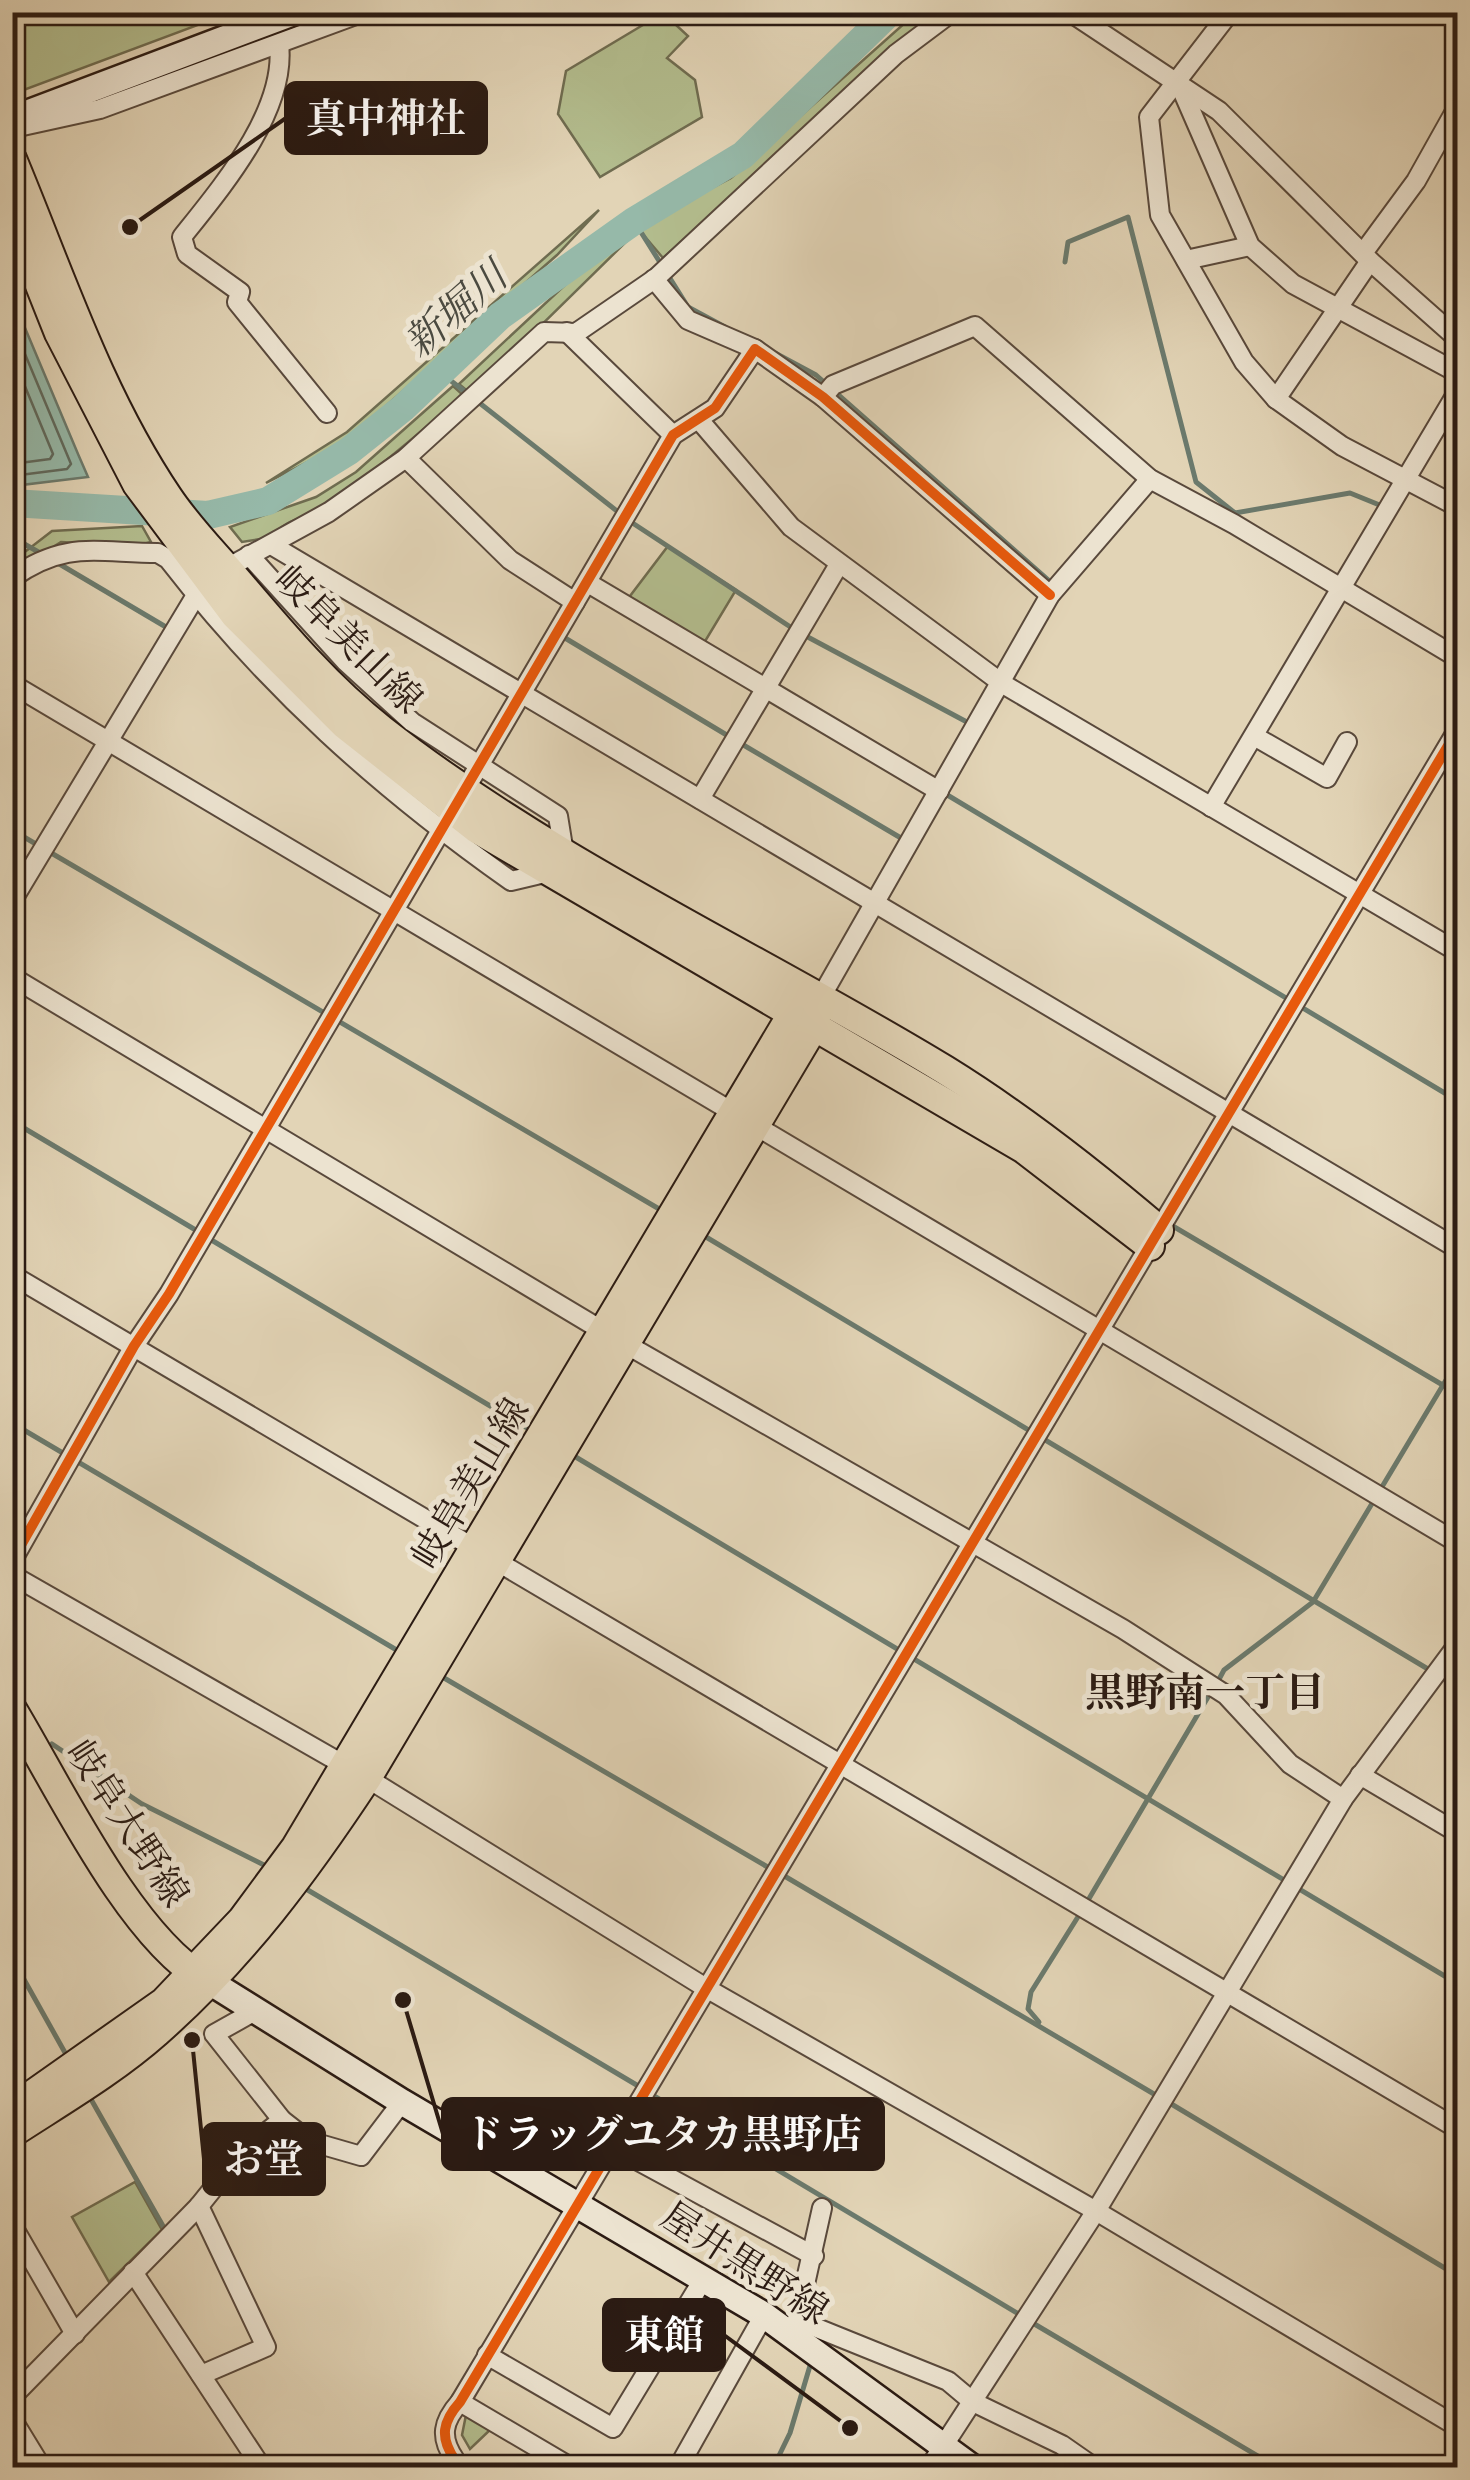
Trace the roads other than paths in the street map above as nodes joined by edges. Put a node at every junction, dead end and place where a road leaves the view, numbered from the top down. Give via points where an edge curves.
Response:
1 (295, 12) edge
2 (364, 12) edge
3 (952, 12) edge
4 (1070, 12) edge
5 (1230, 12) edge
6 (279, 44) junction
7 (1178, 80) junction
8 (1458, 106) edge
9 (12, 118) edge
10 (12, 128) edge
11 (12, 159) edge
12 (12, 215) edge
13 (1250, 246) junction
14 (1367, 257) junction
15 (1186, 260) junction
16 (654, 279) junction
17 (1339, 306) junction
18 (567, 332) junction
19 (1458, 339) edge
20 (754, 349) junction
21 (1458, 373) edge
22 (1458, 392) edge
23 (823, 397) junction
24 (1276, 400) junction
25 (328, 413) dead end
26 (700, 421) junction
27 (673, 435) junction
28 (406, 458) junction
29 (1408, 476) junction
30 (1150, 480) junction
31 (1458, 507) edge
32 (273, 546) junction
33 (838, 566) junction
34 (216, 572) junction
35 (12, 578) edge
36 (588, 582) junction
37 (1342, 588) junction
38 (1050, 596) junction
39 (575, 602) junction
40 (1458, 658) edge
41 (12, 684) edge
42 (1003, 684) junction
43 (765, 688) junction
44 (519, 692) junction
45 (1458, 729) edge
46 (1254, 736) junction
47 (1346, 742) dead end
48 (109, 743) junction
49 (939, 791) junction
50 (700, 799) junction
51 (460, 800) junction
52 (1211, 806) junction
53 (557, 863) junction
54 (1358, 893) junction
55 (12, 901) edge
56 (873, 903) junction
57 (392, 911) junction
58 (1458, 952) edge
59 (12, 976) edge
60 (821, 998) junction
61 (802, 1022) junction
62 (1230, 1114) junction
63 (744, 1122) junction
64 (265, 1131) junction
65 (1155, 1238) junction
66 (1458, 1249) edge
67 (12, 1275) edge
68 (1099, 1333) junction
69 (614, 1337) junction
70 (134, 1346) junction
71 (972, 1542) junction
72 (1458, 1543) edge
73 (485, 1554) junction
74 (12, 1560) edge
75 (12, 1574) edge
76 (1458, 1644) edge
77 (12, 1709) edge
78 (842, 1764) junction
79 (356, 1772) junction
80 (1360, 1775) junction
81 (1343, 1799) junction
82 (1458, 1833) edge
83 (200, 1976) junction
84 (706, 1988) junction
85 (1226, 1991) junction
86 (255, 2011) junction
87 (402, 2102) junction
88 (12, 2109) edge
89 (282, 2120) junction
90 (1458, 2129) edge
91 (12, 2133) edge
92 (609, 2145) junction
93 (576, 2202) junction
94 (199, 2206) junction
95 (822, 2208) dead end
96 (1096, 2210) junction
97 (12, 2225) edge
98 (814, 2256) junction
99 (133, 2272) junction
100 (704, 2278) junction
101 (764, 2315) junction
102 (795, 2328) junction
103 (74, 2334) junction
104 (487, 2355) junction
105 (201, 2375) junction
106 (12, 2398) edge
107 (460, 2402) junction
108 (973, 2402) junction
109 (12, 2418) edge
110 (1458, 2427) edge
111 (945, 2444) junction
112 (42, 2468) edge
113 (262, 2468) edge
114 (450, 2468) edge
115 (572, 2468) edge
116 (678, 2468) edge
117 (929, 2468) edge
118 (972, 2468) edge
119 (1095, 2468) edge

1 - 9 main road
2 - 6 street
3 - 16 street via 896,54
4 - 7 street
5 - 7 street
6 - 10 street via 100,109
6 - 25 street via 281,62 250,143 182,236 187,254 240,292 237,302
7 - 13 street
7 - 14 street via 1219,111
7 - 15 street via 1149,118 1160,215
8 - 14 street
11 - 34 main road, 岐阜美山線 via 108,391
12 - 34 main road, 岐阜美山線 via 59,334 138,484
13 - 15 street
13 - 17 street via 1293,284
14 - 17 street
14 - 19 street
15 - 24 street via 1244,362
16 - 18 street via 576,333
16 - 20 street via 688,320
17 - 21 street
17 - 24 street
18 - 27 street
18 - 28 street via 544,332
20 - 23 street
20 - 26 street via 726,396
22 - 29 street
23 - 30 street via 833,385 975,326
23 - 38 street
24 - 29 street via 1342,446
26 - 27 street
26 - 33 street via 791,528
27 - 36 street
28 - 32 street
28 - 39 street via 510,560
29 - 31 street
29 - 37 street
30 - 37 street
30 - 38 street
32 - 34 street
32 - 44 street
33 - 42 street
33 - 43 street
34 - 35 street via 158,553 63,550
34 - 48 street
34 - 51 main road, 岐阜美山線
34 - 51 street via 412,722
34 - 51 street via 295,702
36 - 39 street
36 - 43 street
37 - 40 street
37 - 46 street
38 - 42 street
39 - 44 street
41 - 48 street
42 - 49 street
42 - 52 street
43 - 49 street
43 - 50 street
44 - 50 street
44 - 51 street
45 - 54 street
46 - 47 street via 1326,778
46 - 52 street
48 - 55 street
48 - 57 street
49 - 56 street
50 - 56 street
51 - 53 main road, 岐阜美山線
51 - 53 street via 511,881
51 - 57 street
52 - 54 street
53 - 60 main road, 岐阜美山線
53 - 61 main road, 岐阜美山線
54 - 58 street
54 - 62 street
56 - 60 street
56 - 62 street
57 - 63 street
57 - 64 street
59 - 64 street
60 - 61 main road, 岐阜美山線
60 - 65 main road, 岐阜美山線 via 1038,1132
61 - 63 main road, 岐阜美山線
61 - 65 main road, 岐阜美山線 via 933,1093
62 - 65 street
62 - 66 street
63 - 68 street
63 - 69 main road, 岐阜美山線
64 - 69 street
64 - 70 street
65 - 68 street
67 - 70 street
68 - 71 street
68 - 72 street
69 - 71 street
69 - 73 main road, 岐阜美山線
70 - 73 street
70 - 74 street
71 - 78 street
71 - 81 street via 1226,1695 1290,1764
73 - 78 street
73 - 79 main road, 岐阜美山線
75 - 79 street
76 - 80 street
77 - 83 main road, 岐阜大野線 via 117,1883 158,1938
78 - 84 street
78 - 85 street
79 - 83 main road, 岐阜美山線
79 - 84 street
80 - 81 street
80 - 82 street
81 - 85 street
83 - 86 main road, 屋井黒野線
83 - 88 main road
83 - 91 main road via 114,2066
84 - 92 street
84 - 96 street
85 - 90 street
85 - 96 street
86 - 87 main road, 屋井黒野線
86 - 89 street via 214,2034
87 - 89 street via 360,2156 309,2141
87 - 93 main road, 屋井黒野線
89 - 94 street via 244,2150
92 - 93 street
92 - 98 street
93 - 100 main road, 屋井黒野線
93 - 104 street
94 - 99 street
94 - 105 street via 266,2348
95 - 98 street
96 - 108 street
96 - 110 street
97 - 103 street
98 - 102 street
99 - 103 street
99 - 105 street
100 - 101 main road, 屋井黒野線
100 - 104 street via 613,2428
101 - 102 main road, 屋井黒野線
101 - 116 street
102 - 108 street via 948,2381
102 - 111 main road, 屋井黒野線
103 - 106 street
104 - 107 street
105 - 113 street
107 - 114 street via 444,2420 444,2440 455,2460
107 - 115 street
108 - 111 street
108 - 119 street
109 - 112 street
111 - 117 street
111 - 118 main road, 屋井黒野線

